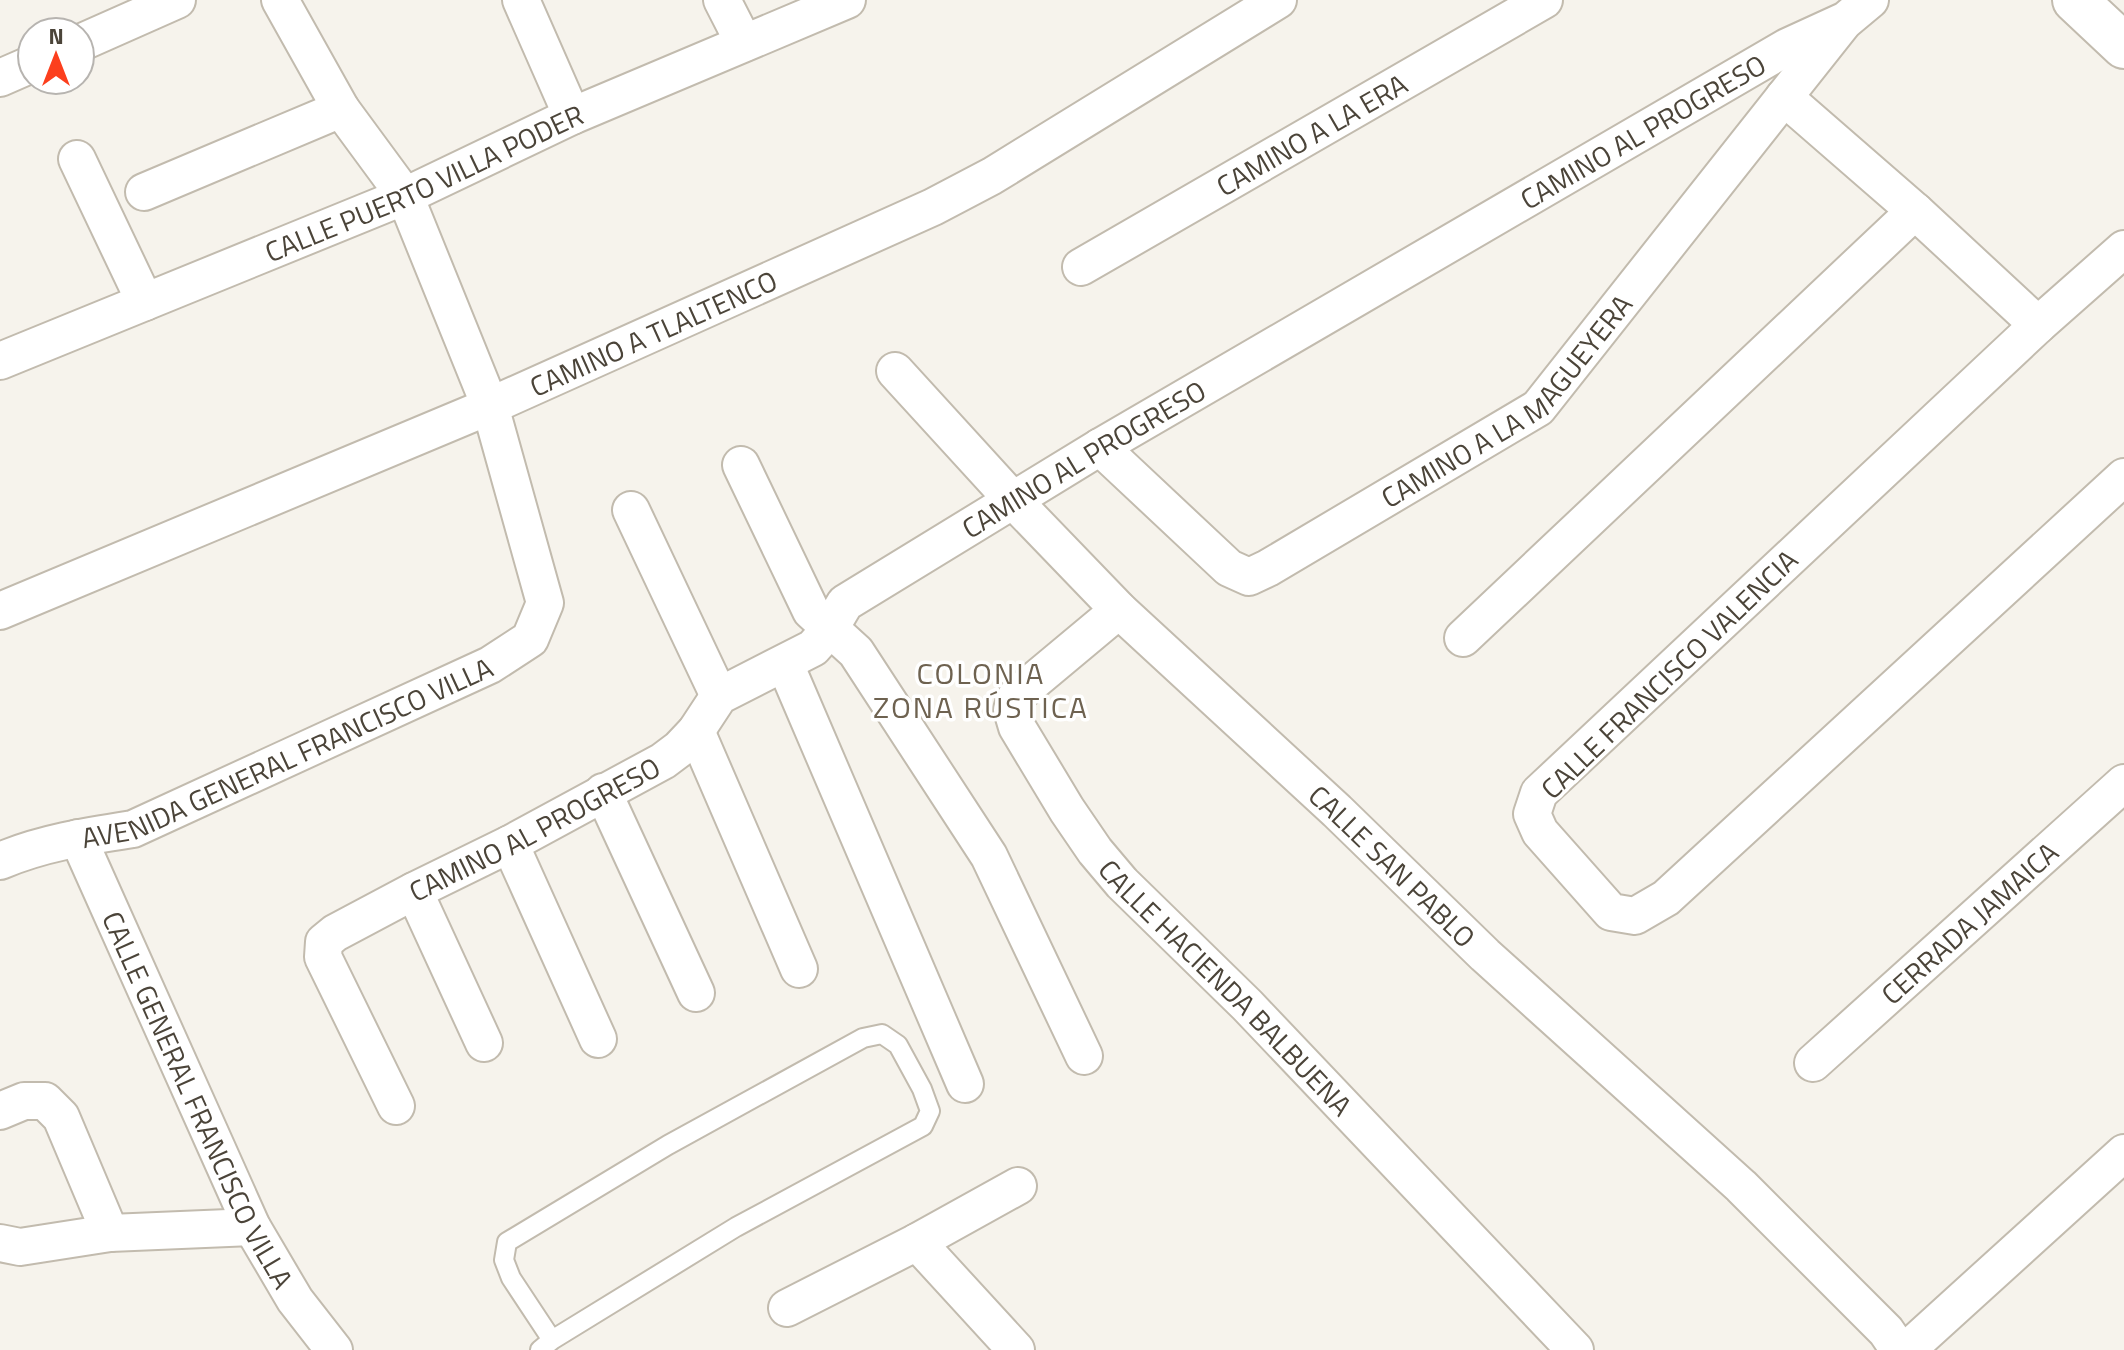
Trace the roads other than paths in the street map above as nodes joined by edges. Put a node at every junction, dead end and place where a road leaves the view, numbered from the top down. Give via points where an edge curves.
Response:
1 (177, 0) edge
2 (280, 0) edge
3 (521, 0) edge
4 (722, 0) edge
5 (847, 0) edge
6 (1278, 0) edge
7 (1544, 0) edge
8 (2075, 0) edge
9 (1858, 10) edge
10 (96, 36) edge
11 (744, 43) junction
12 (2124, 46) edge
13 (1784, 97) junction
14 (341, 109) junction
15 (572, 116) junction
16 (77, 159) dead end
17 (144, 192) dead end
18 (405, 196) junction
19 (1915, 211) junction
20 (2124, 249) edge
21 (1081, 267) dead end
22 (145, 302) junction
23 (2038, 325) junction
24 (0, 361) edge
25 (895, 371) dead end
26 (490, 406) junction
27 (1100, 447) junction
28 (741, 465) dead end
29 (2124, 477) edge
30 (1012, 499) junction
31 (631, 510) dead end
32 (1119, 610) junction
33 (0, 611) edge
34 (829, 630) junction
35 (1463, 638) dead end
36 (785, 664) junction
37 (719, 696) junction
38 (696, 731) junction
39 (2124, 783) edge
40 (603, 792) junction
41 (78, 838) junction
42 (510, 844) junction
43 (0, 861) edge
44 (414, 891) junction
45 (799, 969) dead end
46 (696, 993) dead end
47 (598, 1039) dead end
48 (484, 1043) dead end
49 (1084, 1056) dead end
50 (1813, 1063) dead end
51 (965, 1084) dead end
52 (396, 1106) dead end
53 (0, 1111) edge
54 (2124, 1153) edge
55 (1018, 1186) dead end
56 (252, 1227) junction
57 (110, 1233) junction
58 (917, 1242) junction
59 (0, 1243) edge
60 (787, 1308) dead end
61 (546, 1345) edge
62 (334, 1350) edge
63 (1016, 1350) edge
64 (1575, 1350) edge
65 (1899, 1350) edge
66 (1907, 1350) edge

1 - 10 street
2 - 14 street
3 - 15 street
4 - 11 street
5 - 11 street, CALLE PUERTO VILLA PODER
6 - 26 street, CAMINO A TLALTENCO via 933,207
7 - 21 street, CAMINO A LA ERA
8 - 12 street
9 - 13 street, CAMINO A LA MAGUEYERA
9 - 27 street, CAMINO AL PROGRESO
11 - 15 street, CALLE PUERTO VILLA PODER
13 - 19 street
13 - 27 street, CAMINO A LA MAGUEYERA via 1538,408 1268,568 1249,577 1229,568
14 - 17 street
14 - 18 street
15 - 18 street, CALLE PUERTO VILLA PODER
16 - 22 street
18 - 22 street, CALLE PUERTO VILLA PODER
18 - 26 street
19 - 23 street
19 - 35 street
20 - 23 street, CALLE FRANCISCO VALENCIA
22 - 24 street, CALLE PUERTO VILLA PODER
23 - 29 street, CALLE FRANCISCO VALENCIA via 1539,793 1532,814 1540,832 1611,912 1635,916 1666,898
25 - 30 street, CALLE SAN PABLO
26 - 33 street, CAMINO A TLALTENCO
26 - 41 street, AVENIDA GENERAL FRANCISCO VILLA via 545,603 530,639 490,665 133,829
27 - 30 street, CAMINO AL PROGRESO
28 - 34 street via 811,611
30 - 32 street, CALLE SAN PABLO
30 - 34 street, CAMINO AL PROGRESO via 845,603
31 - 37 street
32 - 64 street, CALLE HACIENDA BALBUENA via 1016,696 1012,710 1067,810 1122,883 1247,1005
32 - 65 street, CALLE SAN PABLO via 1485,955 1741,1186
34 - 36 street, CAMINO AL PROGRESO via 813,648
34 - 49 street via 856,652 989,856
36 - 37 street, CAMINO AL PROGRESO
36 - 51 street
37 - 38 street, CAMINO AL PROGRESO
38 - 40 street, CAMINO AL PROGRESO via 663,761
38 - 45 street
39 - 50 street, CERRADA JAMAICA
40 - 42 street, CAMINO AL PROGRESO
40 - 46 street
41 - 43 street, AVENIDA GENERAL FRANCISCO VILLA
41 - 56 street, CALLE GENERAL FRANCISCO VILLA
42 - 44 street, CAMINO AL PROGRESO
42 - 47 street
44 - 48 street
44 - 52 street, CAMINO AL PROGRESO via 324,942 323,957
53 - 57 street via 24,1101 45,1101 61,1117
54 - 66 street
55 - 58 street
56 - 57 street
56 - 62 street, CALLE GENERAL FRANCISCO VILLA via 295,1300
57 - 59 street via 20,1247
58 - 60 street
58 - 63 street
61 - 61 lane via 736,1227 923,1126 930,1111 898,1045 882,1034 863,1038 668,1145 507,1242 504,1260

